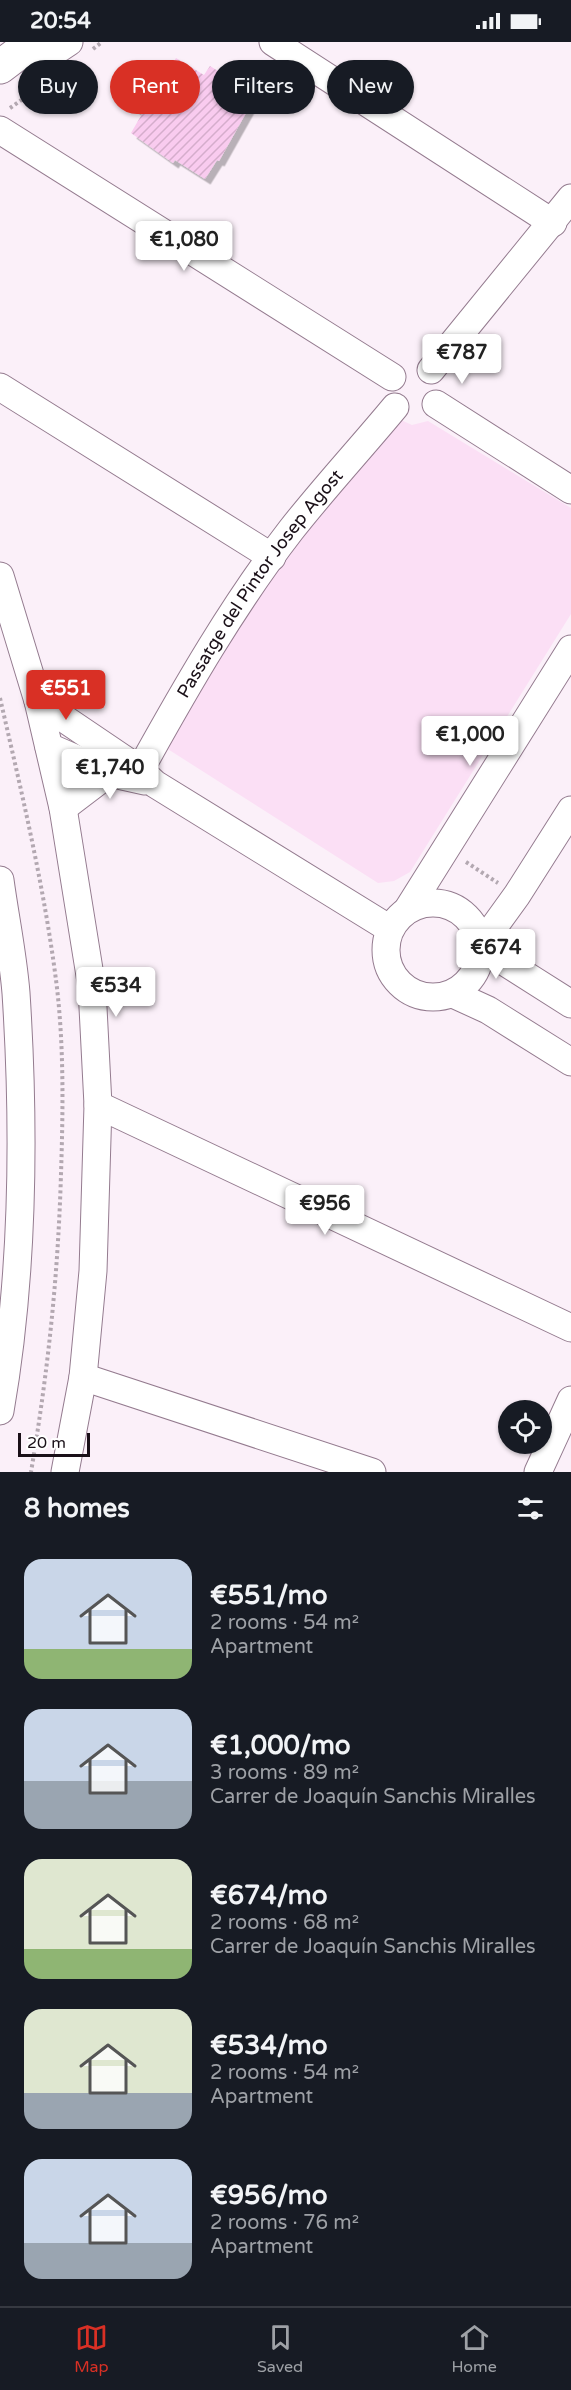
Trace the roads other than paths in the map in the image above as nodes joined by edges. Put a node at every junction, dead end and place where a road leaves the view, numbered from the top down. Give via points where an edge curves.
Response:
1 (273, 42) edge
2 (17, 54) edge
3 (74, 55) edge
4 (4, 120) edge
5 (571, 198) edge
6 (543, 216) junction
7 (431, 370) junction
8 (392, 377) junction
9 (0, 387) edge
10 (435, 404) junction
11 (395, 407) junction
12 (571, 490) edge
13 (272, 557) junction
14 (0, 576) edge
15 (571, 649) edge
16 (38, 701) junction
17 (91, 739) junction
18 (49, 747) junction
19 (108, 773) junction
20 (148, 777) junction
21 (63, 808) junction
22 (571, 810) edge
23 (0, 880) edge
24 (408, 909) junction
25 (390, 929) junction
26 (481, 946) junction
27 (453, 994) junction
28 (571, 1004) edge
29 (571, 1062) edge
30 (98, 1105) junction
31 (571, 1328) edge
32 (83, 1377) junction
33 (571, 1400) edge
34 (0, 1411) edge
35 (65, 1472) edge
36 (372, 1472) edge
37 (538, 1472) edge

1 - 6 street
2 - 3 street via 60,48
4 - 8 street
5 - 6 street
6 - 7 street
7 - 8 street via 410,364
7 - 10 street via 440,387
8 - 11 street via 389,393
9 - 13 street
10 - 11 street via 416,416
10 - 12 street
11 - 13 street, Passatge del Pintor Josep Agost
13 - 20 street, Passatge del Pintor Josep Agost via 195,671
14 - 16 street
15 - 24 street
16 - 17 street
16 - 18 street
17 - 18 street
17 - 20 street
18 - 19 street
18 - 21 street
19 - 20 street
19 - 21 street
20 - 25 street
21 - 30 street via 92,988
22 - 26 street
23 - 34 street via 16,991 23,1150 18,1262
24 - 25 street
24 - 26 street via 439,902 468,916
25 - 27 street via 386,958 399,983 424,997
26 - 27 street via 474,975
26 - 28 street
27 - 29 street via 488,1010
30 - 31 street
30 - 32 street via 93,1271
32 - 35 street
32 - 36 street
33 - 37 street

